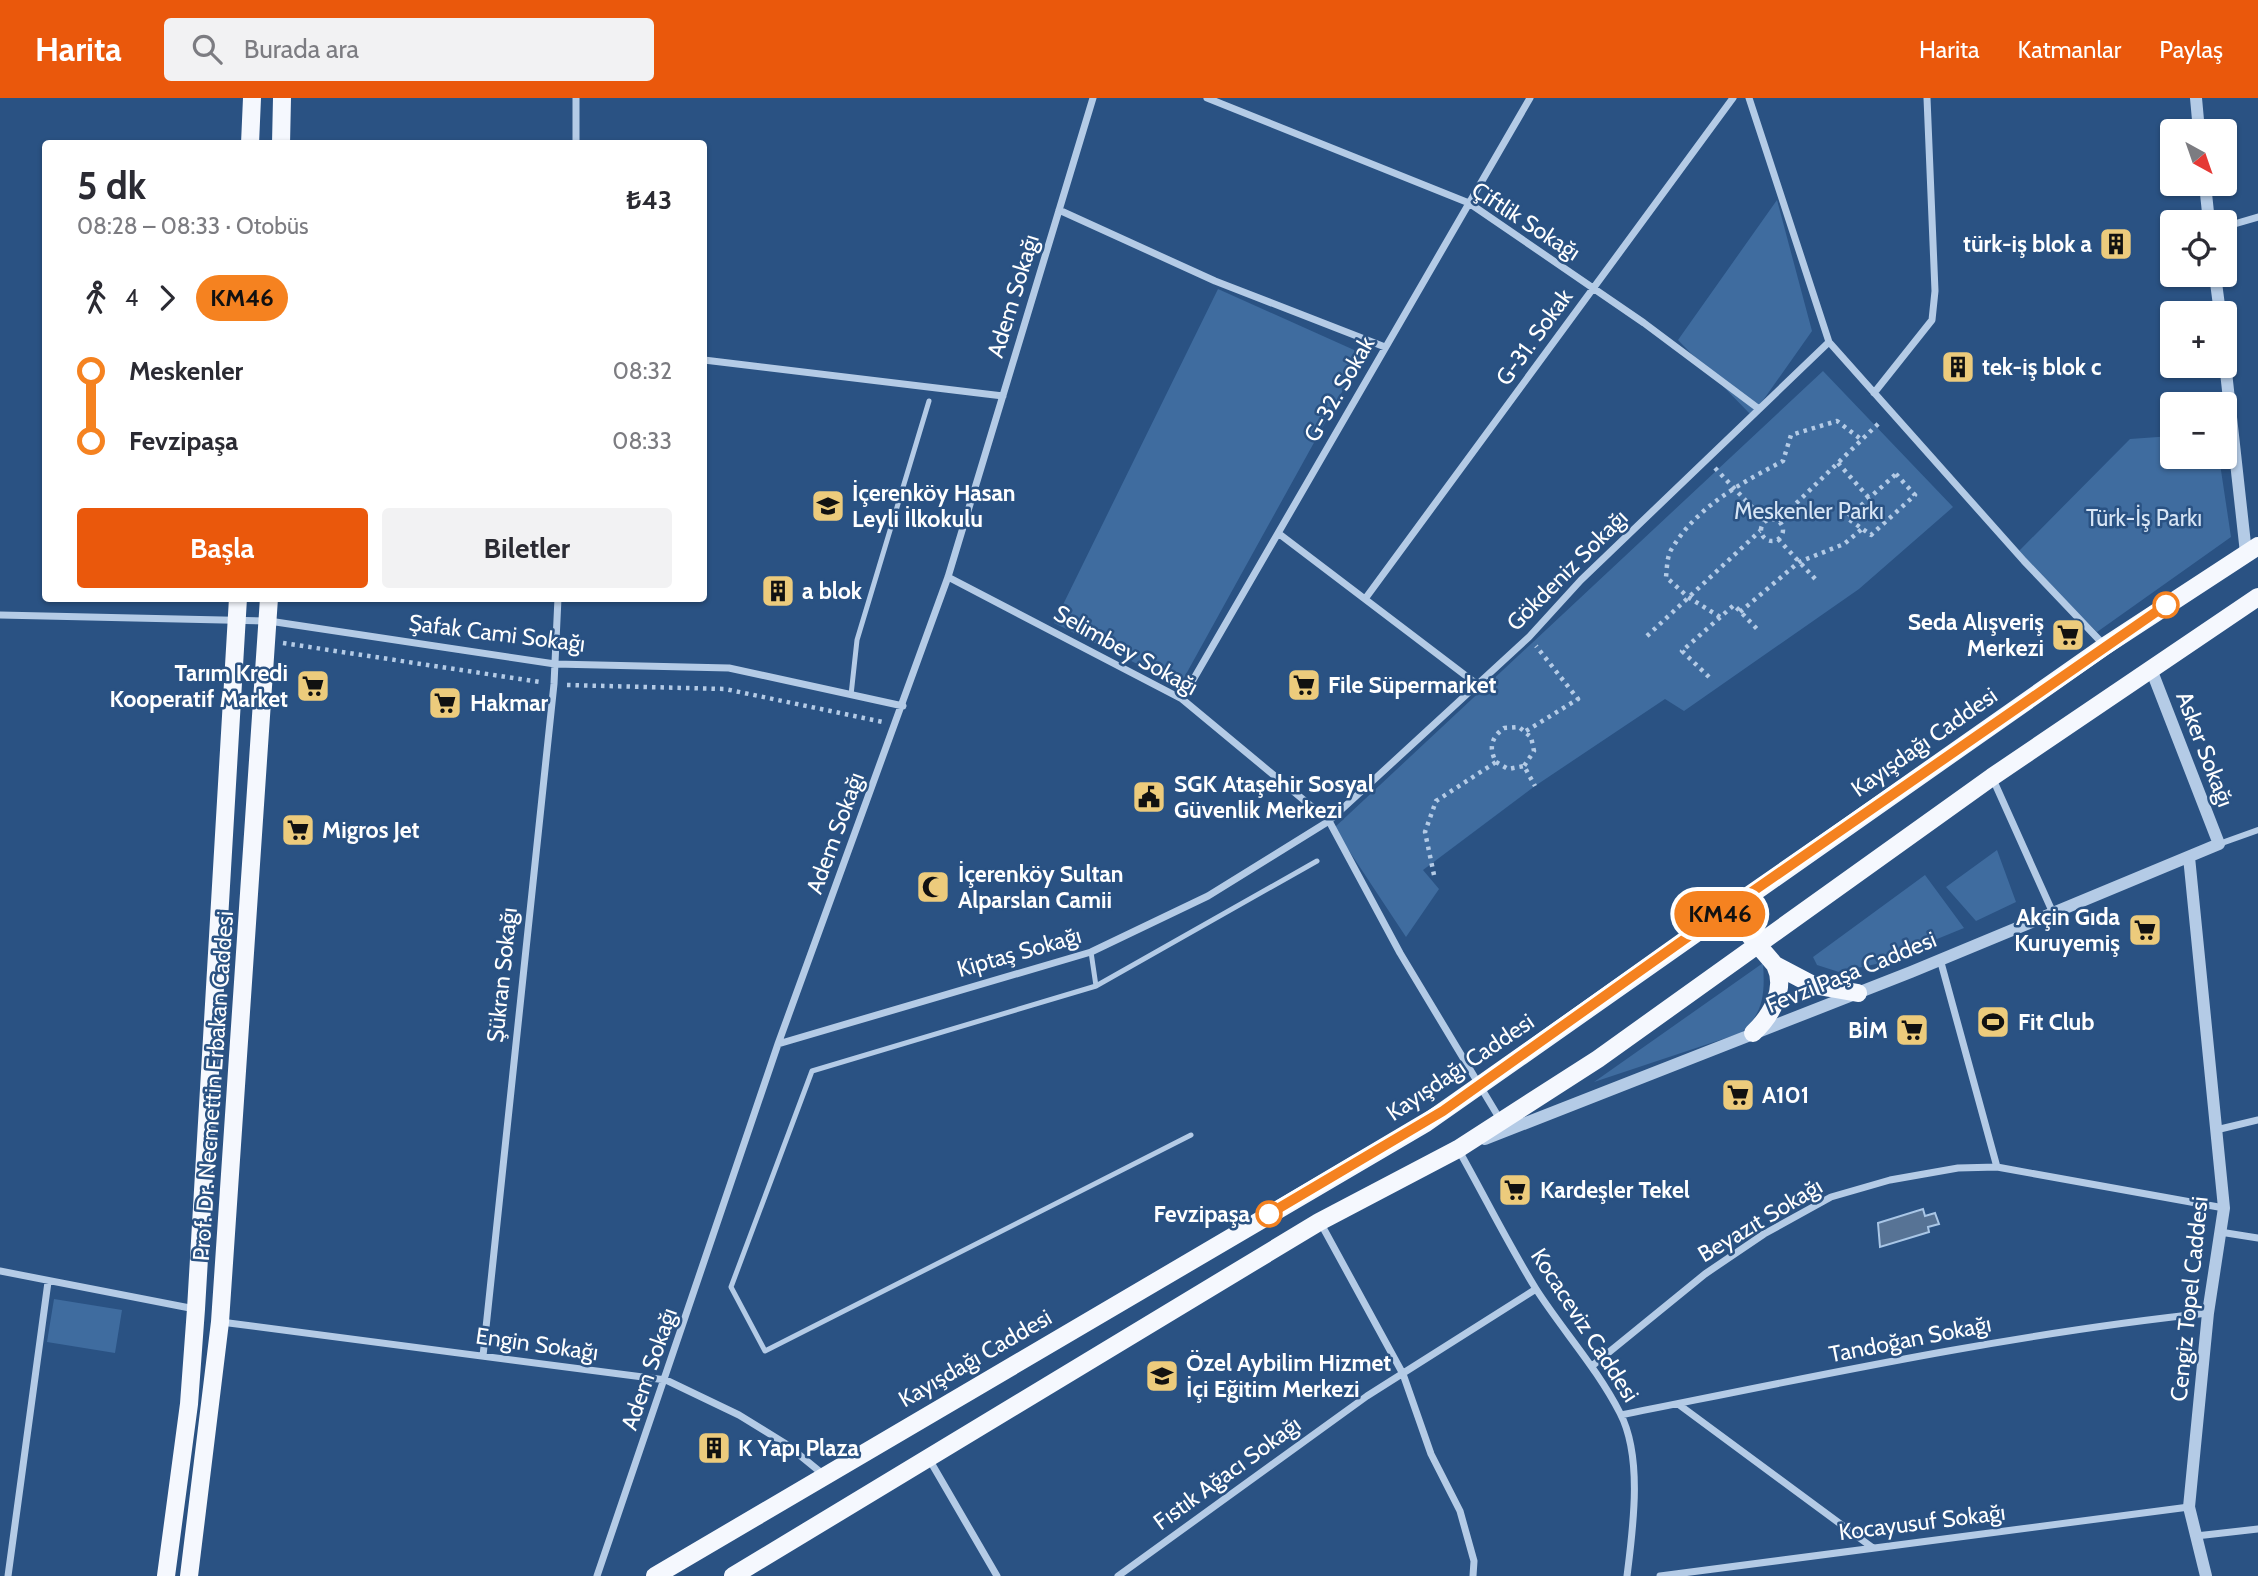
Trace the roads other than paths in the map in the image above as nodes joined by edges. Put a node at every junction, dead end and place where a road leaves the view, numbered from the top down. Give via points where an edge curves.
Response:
1 (252, 98) edge
2 (282, 98) edge
3 (576, 98) edge
4 (1093, 98) edge
5 (1207, 98) edge
6 (1530, 98) edge
7 (1733, 98) edge
8 (1749, 98) edge
9 (1927, 98) edge
10 (2196, 98) edge
11 (2198, 119) edge
12 (250, 140) edge
13 (281, 140) edge
14 (576, 140) edge
15 (1469, 203) junction
16 (1059, 211) junction
17 (2258, 217) edge
18 (2237, 223) edge
19 (1594, 289) junction
20 (1829, 342) junction
21 (1385, 347) junction
22 (707, 360) edge
23 (2227, 378) edge
24 (1874, 393) junction
25 (1003, 396) junction
26 (929, 401) dead end
27 (1759, 409) junction
28 (1278, 533) junction
29 (2252, 549) edge
30 (948, 577) junction
31 (2258, 597) edge
32 (1365, 599) junction
33 (238, 602) edge
34 (269, 602) edge
35 (558, 602) edge
36 (0, 615) edge
37 (238, 618) junction
38 (269, 621) junction
39 (2105, 646) junction
40 (555, 664) junction
41 (2151, 669) junction
42 (1478, 685) junction
43 (851, 695) junction
44 (1182, 699) junction
45 (903, 706) junction
46 (1992, 777) junction
47 (1329, 821) junction
48 (2258, 830) edge
49 (2220, 844) junction
50 (2189, 857) junction
51 (1317, 861) dead end
52 (1720, 914) junction
53 (2053, 914) junction
54 (1759, 944) junction
55 (1091, 952) junction
56 (1940, 959) junction
57 (1775, 965) junction
58 (1097, 986) junction
59 (1858, 993) junction
60 (1754, 1033) junction
61 (778, 1044) junction
62 (1478, 1087) junction
63 (2258, 1120) edge
64 (1501, 1122) junction
65 (2216, 1130) junction
66 (1191, 1135) dead end
67 (1458, 1149) junction
68 (1997, 1167) junction
69 (2224, 1208) junction
70 (1319, 1222) junction
71 (2220, 1232) junction
72 (2258, 1238) edge
73 (0, 1271) edge
74 (48, 1282) junction
75 (1536, 1289) junction
76 (196, 1309) junction
77 (2208, 1313) junction
78 (220, 1322) junction
79 (483, 1356) junction
80 (1592, 1366) junction
81 (1403, 1374) junction
82 (666, 1380) junction
83 (1678, 1404) junction
84 (1621, 1415) junction
85 (929, 1458) junction
86 (824, 1475) junction
87 (2189, 1507) junction
88 (2258, 1529) edge
89 (2196, 1536) junction
90 (1873, 1548) junction
91 (993, 1575) edge
92 (8, 1576) edge
93 (166, 1576) edge
94 (189, 1576) edge
95 (597, 1576) edge
96 (655, 1576) edge
97 (733, 1576) edge
98 (1118, 1576) edge
99 (1473, 1576) edge
100 (1627, 1576) edge
101 (1660, 1576) edge
102 (2206, 1576) edge

1 - 12 main road
2 - 13 main road
3 - 14 street
4 - 16 street, Adem Sokağı
5 - 15 street, Çiftlik Sokağı
6 - 15 street, G-32. Sokak
7 - 19 street, G-31. Sokak
8 - 20 street
9 - 24 street via 1935,291 1931,320
10 - 11 street
15 - 19 street, Çiftlik Sokağı
15 - 21 street, G-32. Sokak
16 - 21 street via 1216,281
16 - 25 street, Adem Sokağı
17 - 18 street
19 - 27 street, Çiftlik Sokağı
19 - 32 street, G-31. Sokak
20 - 24 street
20 - 27 street, Gökdeniz Sokağı
21 - 28 street, G-32. Sokak
22 - 25 street
23 - 29 street
24 - 39 street
25 - 30 street, Adem Sokağı
26 - 43 lane via 857,640
27 - 42 street, Gökdeniz Sokağı
28 - 32 street
28 - 44 street, G-32. Sokak
29 - 39 main road, Kayışdağı Caddesi
30 - 44 street, Selimbey Sokağı
30 - 45 street, Adem Sokağı
31 - 41 main road
32 - 42 street
33 - 37 main road, Prof. Dr. Necmettin Erbakan Caddesi
34 - 38 main road, Prof. Dr. Necmettin Erbakan Caddesi
35 - 40 street, Şükran Sokağı
36 - 37 street, Şafak Cami Sokağı
37 - 38 street, Şafak Cami Sokağı
37 - 76 main road, Prof. Dr. Necmettin Erbakan Caddesi
38 - 40 street, Şafak Cami Sokağı
38 - 78 main road, Prof. Dr. Necmettin Erbakan Caddesi
39 - 52 main road, Kayışdağı Caddesi
40 - 43 street, Şafak Cami Sokağı via 729,668
40 - 79 street, Şükran Sokağı
41 - 46 main road
41 - 49 street, Asker Sokağı
42 - 47 street, Gökdeniz Sokağı
43 - 45 street, Şafak Cami Sokağı
44 - 47 street, Selimbey Sokağı
45 - 61 street, Adem Sokağı
46 - 53 street
46 - 54 main road
47 - 55 street, Kiptaş Sokağı via 1208,896
47 - 62 street, Selimbey Sokağı
48 - 49 street, Fevzi Paşa Caddesi
49 - 50 street, Fevzi Paşa Caddesi
50 - 53 street, Fevzi Paşa Caddesi
50 - 65 street, Cengiz Topel Caddesi
51 - 58 lane
52 - 54 main road via 1738,922
52 - 62 main road, Kayışdağı Caddesi
53 - 56 street, Fevzi Paşa Caddesi
54 - 57 main road
54 - 64 main road
55 - 58 lane
55 - 61 street, Kiptaş Sokağı
56 - 59 street, Fevzi Paşa Caddesi
56 - 68 street
57 - 59 main road via 1813,985
57 - 60 main road via 1780,976 1776,1000
58 - 66 lane via 812,1071 731,1287 765,1351
59 - 60 street, Fevzi Paşa Caddesi
60 - 67 street, Fevzi Paşa Caddesi
61 - 82 street, Adem Sokağı
62 - 64 street, Selimbey Sokağı
62 - 86 main road, Kayışdağı Caddesi via 1414,1130
63 - 65 street
64 - 67 main road
65 - 69 street, Cengiz Topel Caddesi
67 - 70 main road
67 - 75 street, Kocaceviz Caddesi
68 - 69 street, Beyazıt Sokağı
68 - 80 street, Beyazıt Sokağı via 1944,1170 1830,1197 1705,1274
69 - 71 street, Cengiz Topel Caddesi
70 - 81 street
70 - 85 main road
71 - 72 street
71 - 77 street, Cengiz Topel Caddesi
73 - 74 street
74 - 76 street
74 - 92 street
75 - 80 street, Kocaceviz Caddesi
75 - 81 street, Fıstık Ağacı Sokağı
76 - 93 main road, Prof. Dr. Necmettin Erbakan Caddesi via 189,1404
77 - 83 street, Tandoğan Sokağı via 1980,1344
77 - 87 street, Cengiz Topel Caddesi
78 - 79 street, Engin Sokağı
78 - 94 main road, Prof. Dr. Necmettin Erbakan Caddesi
79 - 82 street, Engin Sokağı
80 - 84 street, Kocaceviz Caddesi
81 - 98 street, Fıstık Ağacı Sokağı
81 - 99 street via 1431,1454 1460,1511 1474,1562
82 - 86 street, Engin Sokağı via 738,1415 786,1444
82 - 95 street, Adem Sokağı
83 - 84 street, Tandoğan Sokağı
83 - 90 street
84 - 100 street, Kocaceviz Caddesi via 1632,1452 1634,1525
85 - 91 street
85 - 97 main road
86 - 96 main road, Kayışdağı Caddesi
87 - 89 street, Cengiz Topel Caddesi
87 - 90 street, Kocayusuf Sokağı
88 - 89 street
89 - 102 street, Cengiz Topel Caddesi
90 - 101 street, Kocayusuf Sokağı

